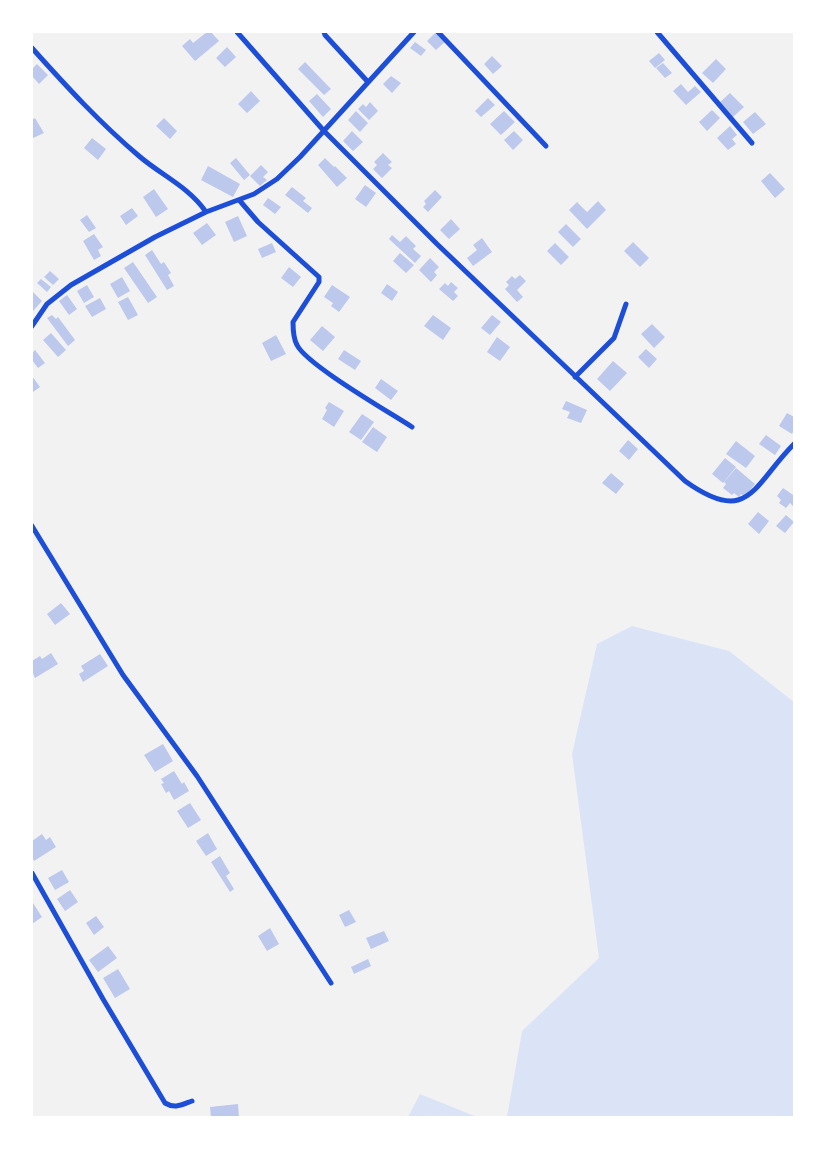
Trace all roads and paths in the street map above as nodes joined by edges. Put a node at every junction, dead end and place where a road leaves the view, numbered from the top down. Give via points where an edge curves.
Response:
1 (237, 32) edge
2 (324, 32) edge
3 (414, 32) edge
4 (438, 32) edge
5 (657, 32) edge
6 (32, 48) edge
7 (368, 82) junction
8 (324, 131) junction
9 (752, 143) dead end
10 (546, 146) dead end
11 (240, 201) junction
12 (206, 212) junction
13 (626, 304) dead end
14 (32, 324) edge
15 (575, 377) junction
16 (412, 427) dead end
17 (795, 444) edge
18 (32, 526) edge
19 (32, 873) edge
20 (331, 983) dead end
21 (192, 1101) dead end

1 - 8 street
2 - 7 street
3 - 7 street
4 - 10 street
5 - 9 street
6 - 12 street via 96,117 141,158 189,192
7 - 8 street
8 - 11 street via 277,179
8 - 15 street
11 - 12 street
11 - 16 street via 319,277 293,322 297,345 303,353
12 - 14 street via 71,285 47,304
13 - 15 street via 614,338
15 - 17 street via 678,475 718,499 734,502 747,498
18 - 20 street via 123,675 197,776
19 - 21 street via 165,1102 178,1107

